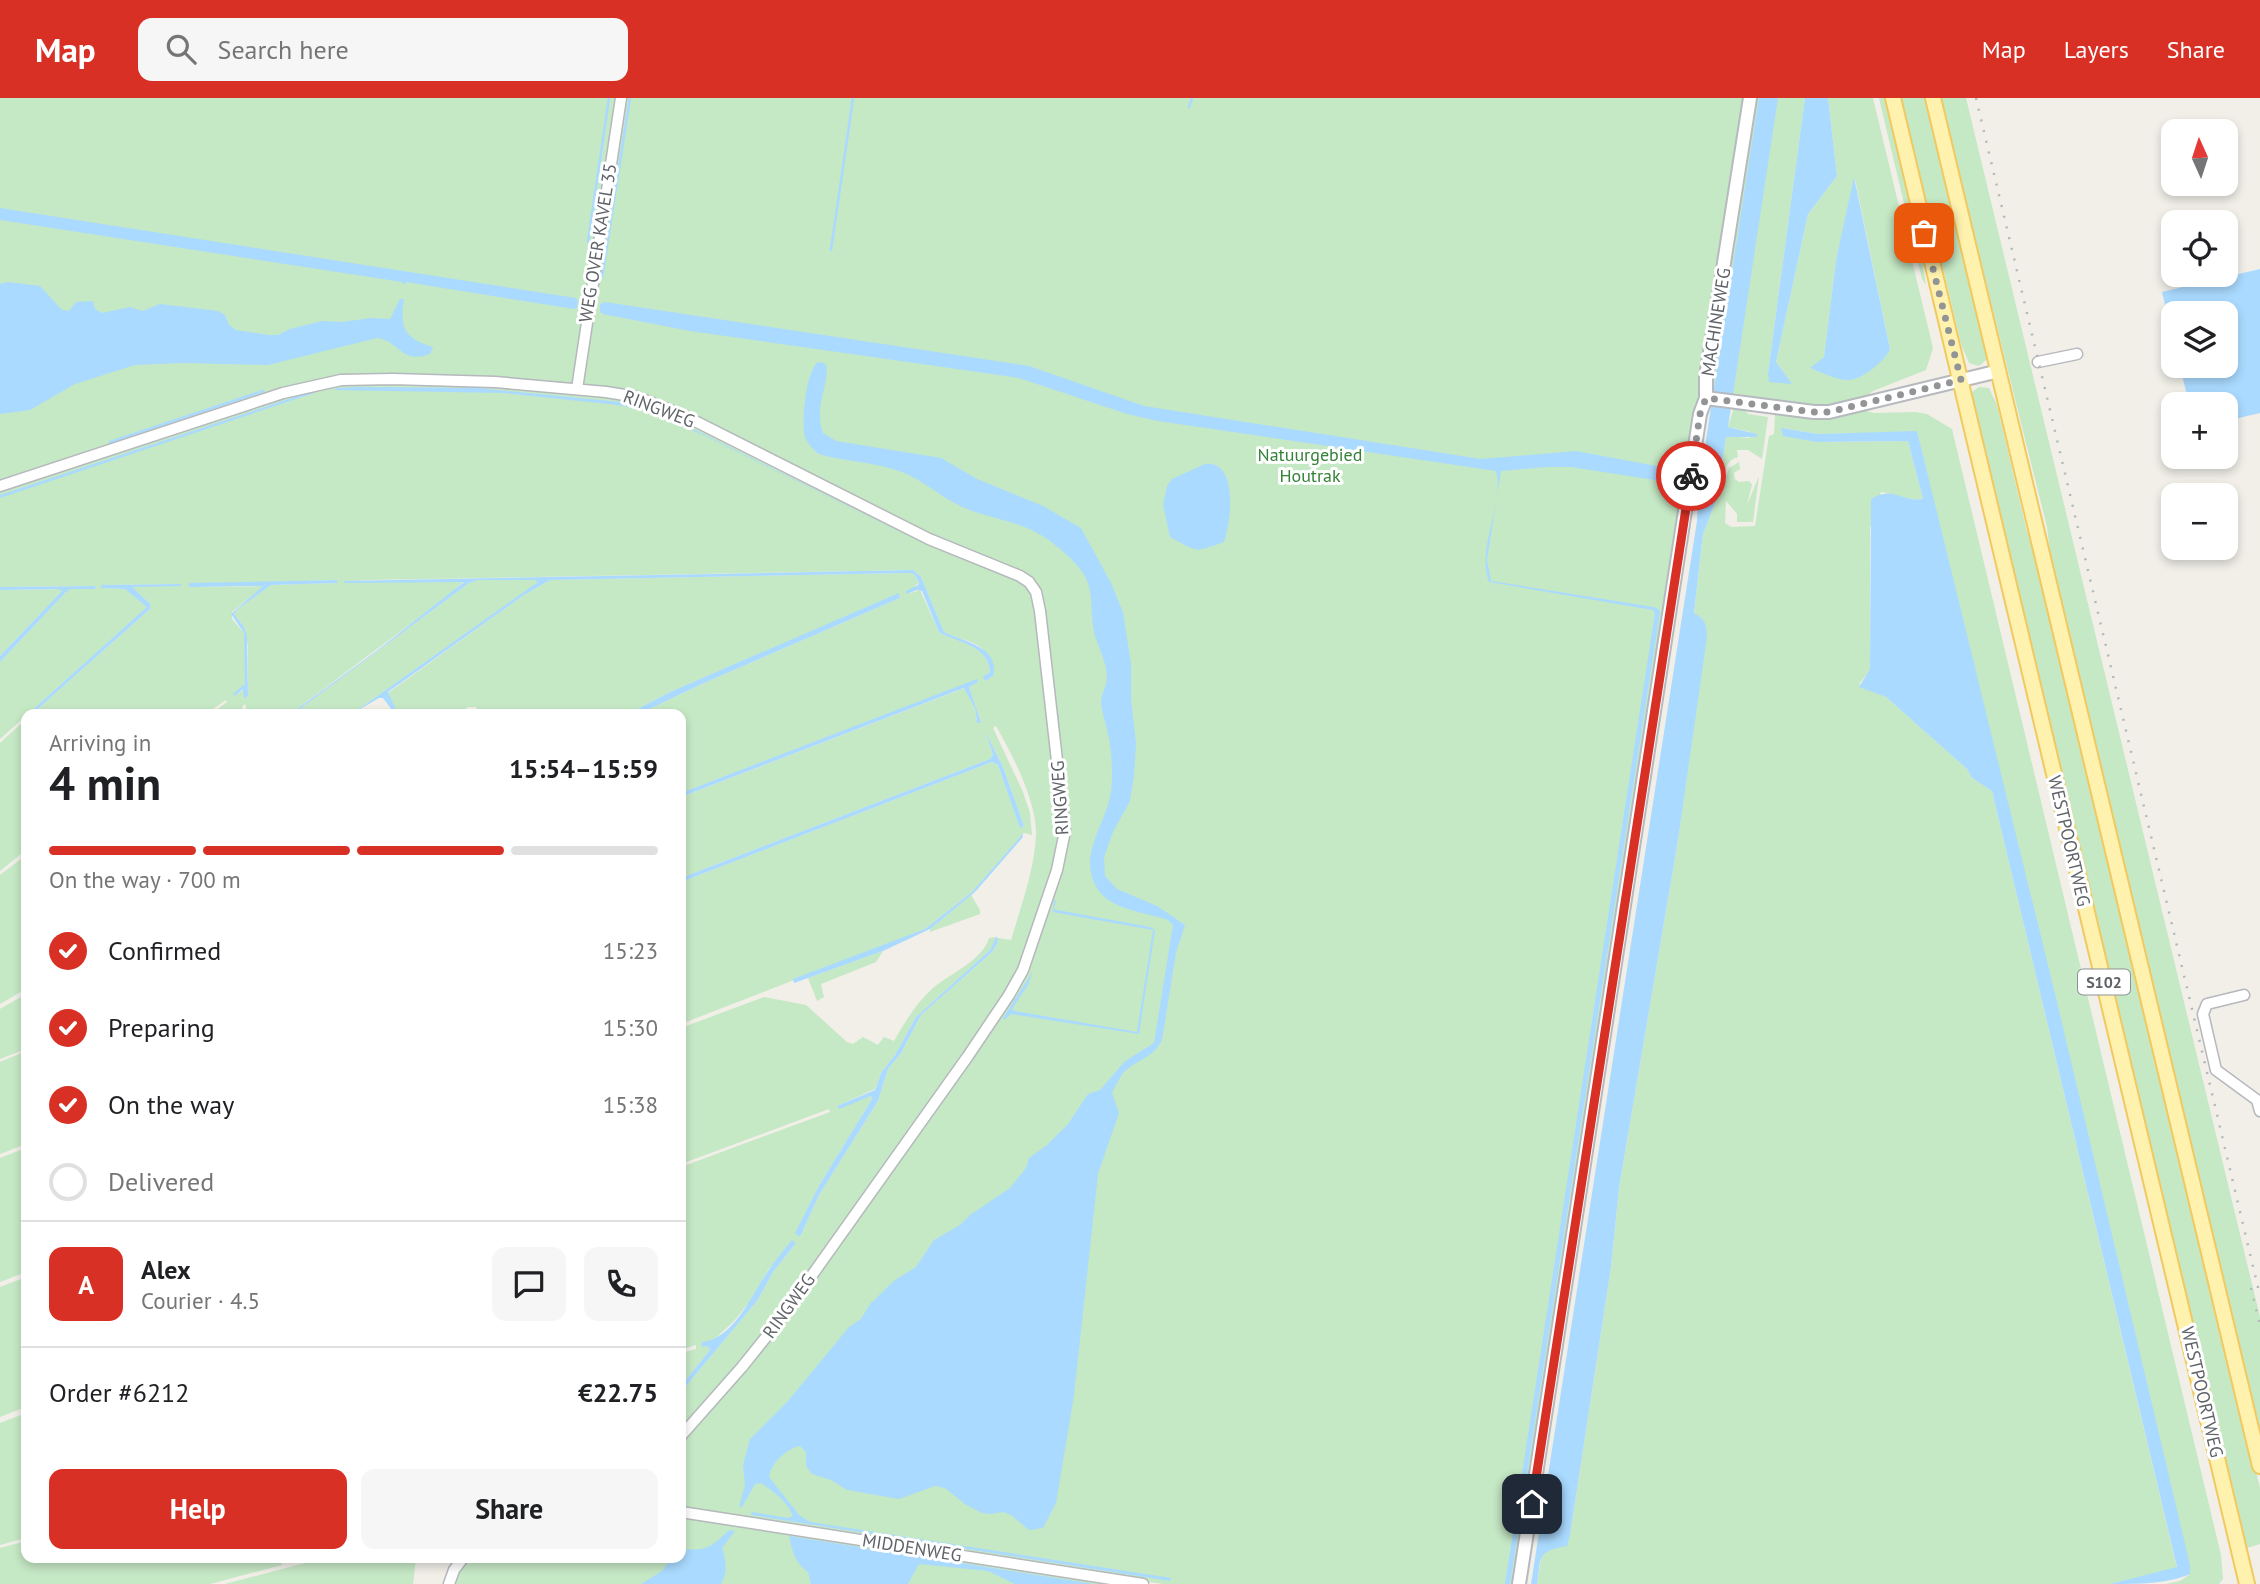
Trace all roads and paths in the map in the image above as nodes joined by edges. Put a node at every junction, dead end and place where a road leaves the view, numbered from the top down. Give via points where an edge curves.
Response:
1 (621, 98) edge
2 (1750, 98) edge
3 (1893, 98) edge
4 (1933, 98) edge
5 (2077, 354) dead end
6 (2038, 362) dead end
7 (1999, 371) junction
8 (1961, 380) junction
9 (577, 389) junction
10 (1709, 398) junction
11 (0, 486) edge
12 (2244, 995) dead end
13 (2260, 1111) edge
14 (686, 1430) edge
15 (2260, 1466) edge
16 (686, 1513) edge
17 (459, 1563) edge
18 (449, 1584) edge
19 (1143, 1584) edge
20 (1519, 1584) edge
21 (2247, 1584) edge

1 - 9 street, WEG OVER KAVEL 35
2 - 10 street, MACHINEWEG via 1706,377
3 - 8 main road, WESTPOORTWEG / S102
4 - 7 main road, S102
5 - 6 street
7 - 8 street
7 - 15 main road, S102
8 - 10 street via 1829,412
8 - 21 main road, WESTPOORTWEG / S102
9 - 11 street, RINGWEG via 478,381 325,383
9 - 14 street, RINGWEG via 628,395 669,409 918,534 1029,583 1040,606 1063,810 1059,861 1014,988 783,1316
10 - 20 street, MACHINEWEG via 1700,414
12 - 13 street via 2207,1004 2203,1014 2216,1070 2258,1100
16 - 19 street, MIDDENWEG
17 - 18 street

